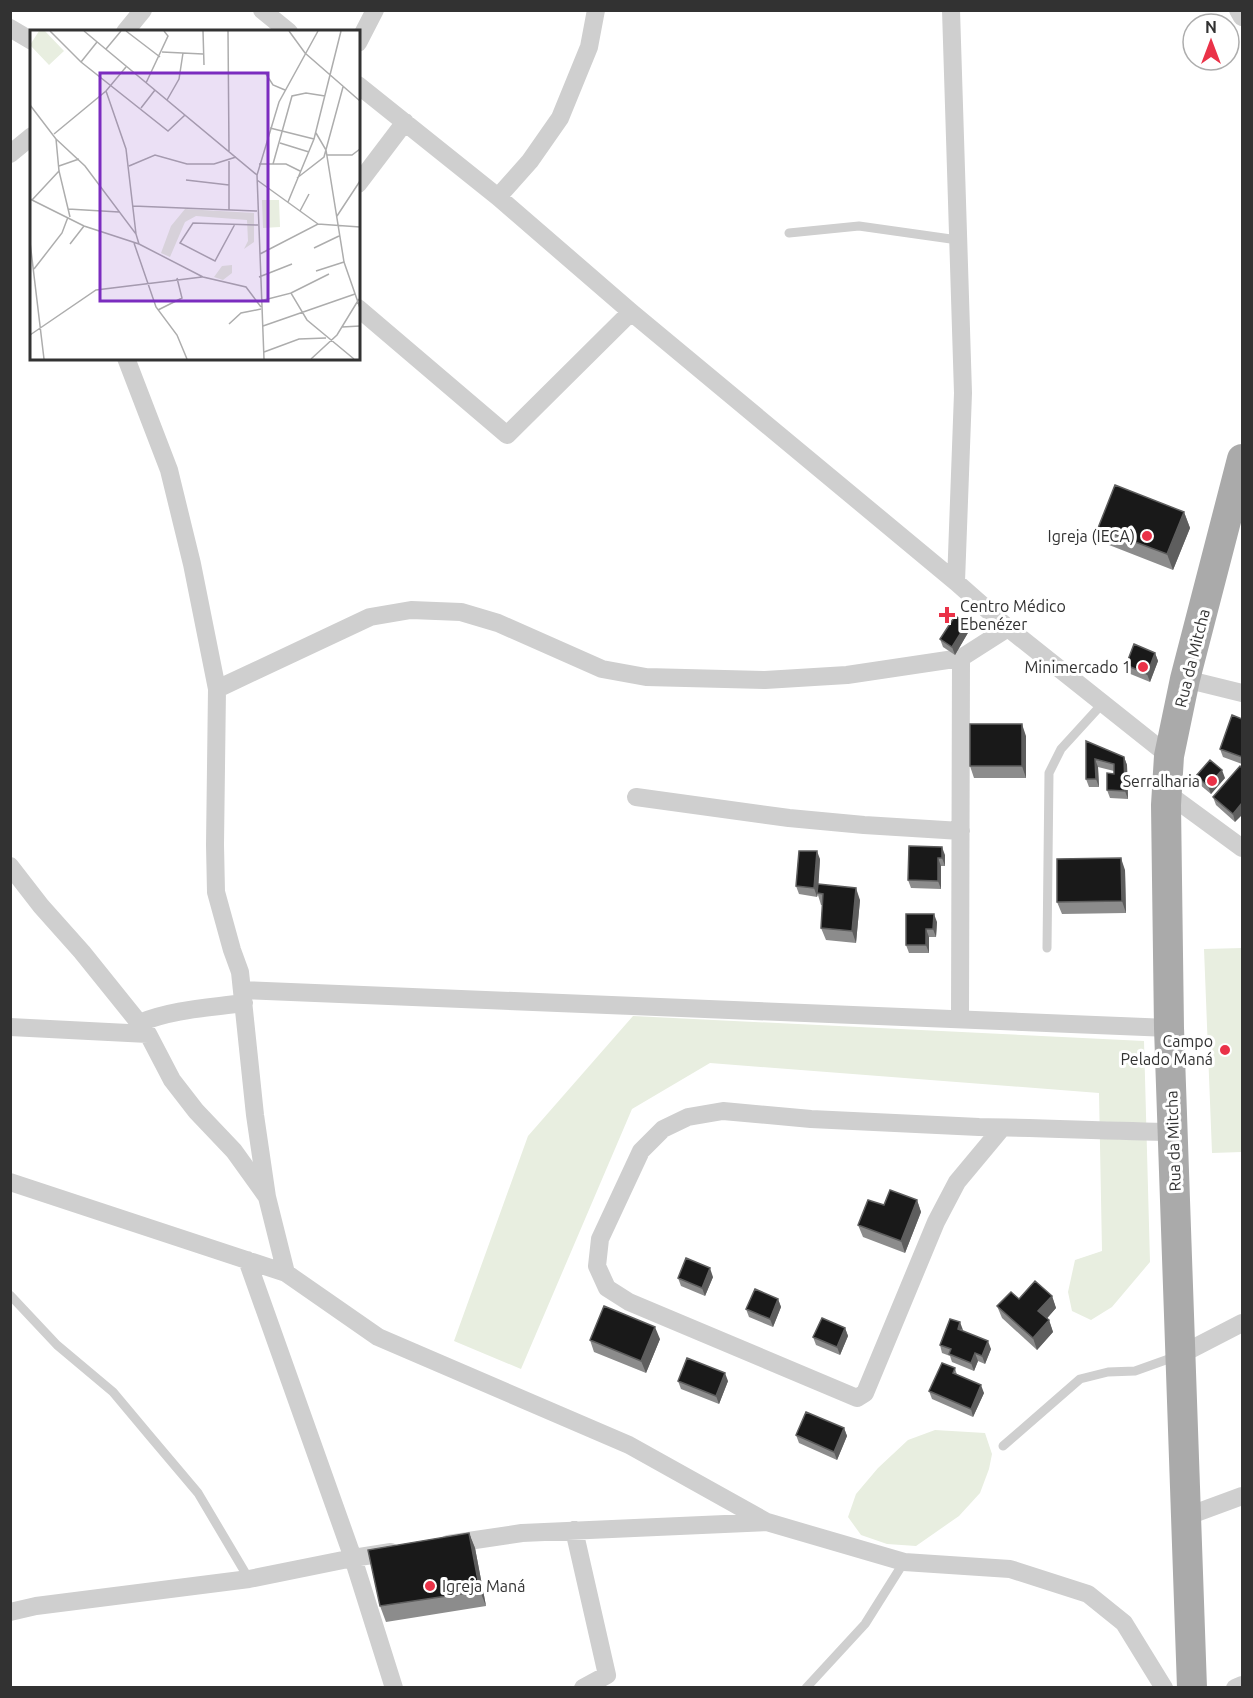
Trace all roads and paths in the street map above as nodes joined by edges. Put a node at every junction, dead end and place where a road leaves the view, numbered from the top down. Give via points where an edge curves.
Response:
1 (143, 10) edge
2 (262, 10) edge
3 (375, 10) edge
4 (596, 10) edge
5 (951, 10) edge
6 (1239, 10) edge
7 (1242, 17) edge
8 (10, 28) edge
9 (127, 30) edge
10 (287, 30) edge
11 (360, 39) edge
12 (30, 40) edge
13 (360, 87) edge
14 (405, 122) junction
15 (30, 138) edge
16 (10, 154) edge
17 (360, 181) edge
18 (498, 197) junction
19 (789, 233) dead end
20 (958, 240) junction
21 (360, 310) edge
22 (631, 312) junction
23 (127, 360) edge
24 (1242, 459) edge
25 (956, 582) junction
26 (1008, 628) junction
27 (961, 658) junction
28 (1185, 680) junction
29 (217, 689) junction
30 (1242, 693) edge
31 (1103, 703) junction
32 (1169, 756) junction
33 (1167, 793) junction
34 (636, 796) dead end
35 (961, 831) junction
36 (1242, 848) edge
37 (10, 866) edge
38 (1047, 948) dead end
39 (244, 997) junction
40 (960, 1019) junction
41 (10, 1027) edge
42 (143, 1028) junction
43 (1169, 1028) junction
44 (1002, 1128) junction
45 (1173, 1132) junction
46 (10, 1182) edge
47 (267, 1197) junction
48 (247, 1260) junction
49 (286, 1273) junction
50 (10, 1295) edge
51 (1242, 1323) edge
52 (1180, 1355) junction
53 (1003, 1446) dead end
54 (1242, 1496) edge
55 (1185, 1516) junction
56 (766, 1522) junction
57 (574, 1530) junction
58 (432, 1546) edge
59 (409, 1550) edge
60 (353, 1558) junction
61 (904, 1562) junction
62 (249, 1579) junction
63 (10, 1612) edge
64 (1242, 1685) edge
65 (394, 1688) edge
66 (583, 1688) edge
67 (806, 1688) edge
68 (1164, 1688) edge
69 (1192, 1688) edge
70 (1235, 1688) edge

1 - 9 street
2 - 10 street
3 - 11 street
4 - 18 street via 589,47 560,118
5 - 20 street
6 - 7 street
8 - 12 street
13 - 14 street
14 - 17 street
14 - 18 street
15 - 16 street
18 - 22 street
19 - 20 lane via 859,226
20 - 25 street via 963,393
21 - 22 street via 507,435
22 - 25 street
23 - 29 street via 169,471
24 - 28 main road, Rua da Mitcha
25 - 26 street
26 - 27 street
26 - 31 street
27 - 29 street via 847,675 788,679 646,677 602,669 480,617 461,612 411,610 370,616
27 - 35 street
28 - 30 street
28 - 32 main road, Rua da Mitcha
29 - 39 street via 216,892
31 - 32 street
31 - 38 lane via 1061,749 1049,773
32 - 33 main road, Rua da Mitcha
33 - 36 street
33 - 43 main road, Rua da Mitcha
34 - 35 street via 800,819
35 - 40 street
37 - 42 street
39 - 40 street
39 - 42 street via 160,1015
39 - 47 street
40 - 43 street
41 - 42 street
42 - 47 street via 172,1080 234,1151
43 - 45 main road, Rua da Mitcha
44 - 44 street via 957,1182 936,1222 865,1393 857,1398 628,1302 607,1288 597,1266 600,1239 641,1151 663,1129 688,1117 723,1112
44 - 45 street
45 - 52 main road, Rua da Mitcha
46 - 48 street
47 - 49 street
48 - 49 street
48 - 60 street
49 - 56 street via 378,1337 628,1445
50 - 62 lane via 57,1345 113,1392 198,1493
51 - 52 street
52 - 53 lane via 1135,1371 1080,1379
52 - 55 main road, Rua da Mitcha
54 - 55 street
55 - 69 main road, Rua da Mitcha
56 - 57 street
56 - 61 street
57 - 58 street
57 - 66 street via 607,1675
59 - 60 street
60 - 62 street
60 - 65 street
61 - 67 lane via 865,1624
61 - 68 street via 1010,1569 1088,1594 1124,1623
62 - 63 street
64 - 70 street

